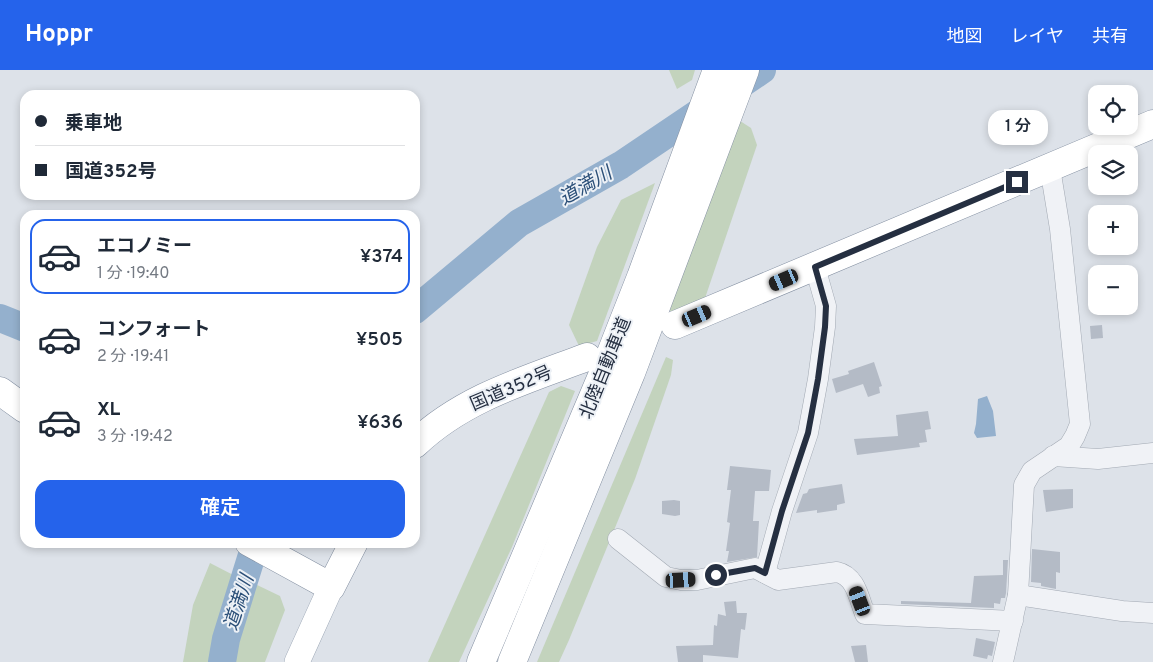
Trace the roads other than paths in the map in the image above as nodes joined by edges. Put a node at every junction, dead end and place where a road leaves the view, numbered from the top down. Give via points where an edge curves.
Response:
1 (717, 70) edge
2 (745, 70) edge
3 (1153, 124) edge
4 (1050, 168) junction
5 (815, 267) junction
6 (675, 325) dead end
7 (587, 357) dead end
8 (0, 391) edge
9 (20, 405) edge
10 (420, 440) edge
11 (1153, 453) edge
12 (1053, 456) junction
13 (618, 539) dead end
14 (260, 548) edge
15 (351, 548) edge
16 (765, 573) junction
17 (331, 586) junction
18 (1018, 595) junction
19 (1153, 613) edge
20 (1013, 621) junction
21 (297, 662) edge
22 (481, 662) edge
23 (512, 662) edge
24 (1003, 662) edge

1 - 22 highway, 北陸自動車道 via 602,376
2 - 23 highway, 北陸自動車道 via 631,373
3 - 4 highway
4 - 5 highway
4 - 12 street via 1060,229 1080,424 1069,446
5 - 6 highway
5 - 16 street via 826,306 818,379 808,433
7 - 10 highway, 国道352号 via 479,398 442,421
8 - 9 highway
11 - 12 street via 1098,459
12 - 18 street via 1032,471 1024,485
13 - 16 street via 666,577 697,580 755,568
14 - 17 highway
15 - 17 highway
16 - 20 street via 778,580 837,572 845,574 855,588 865,614
17 - 21 main road
18 - 19 street
18 - 20 street
20 - 24 street

